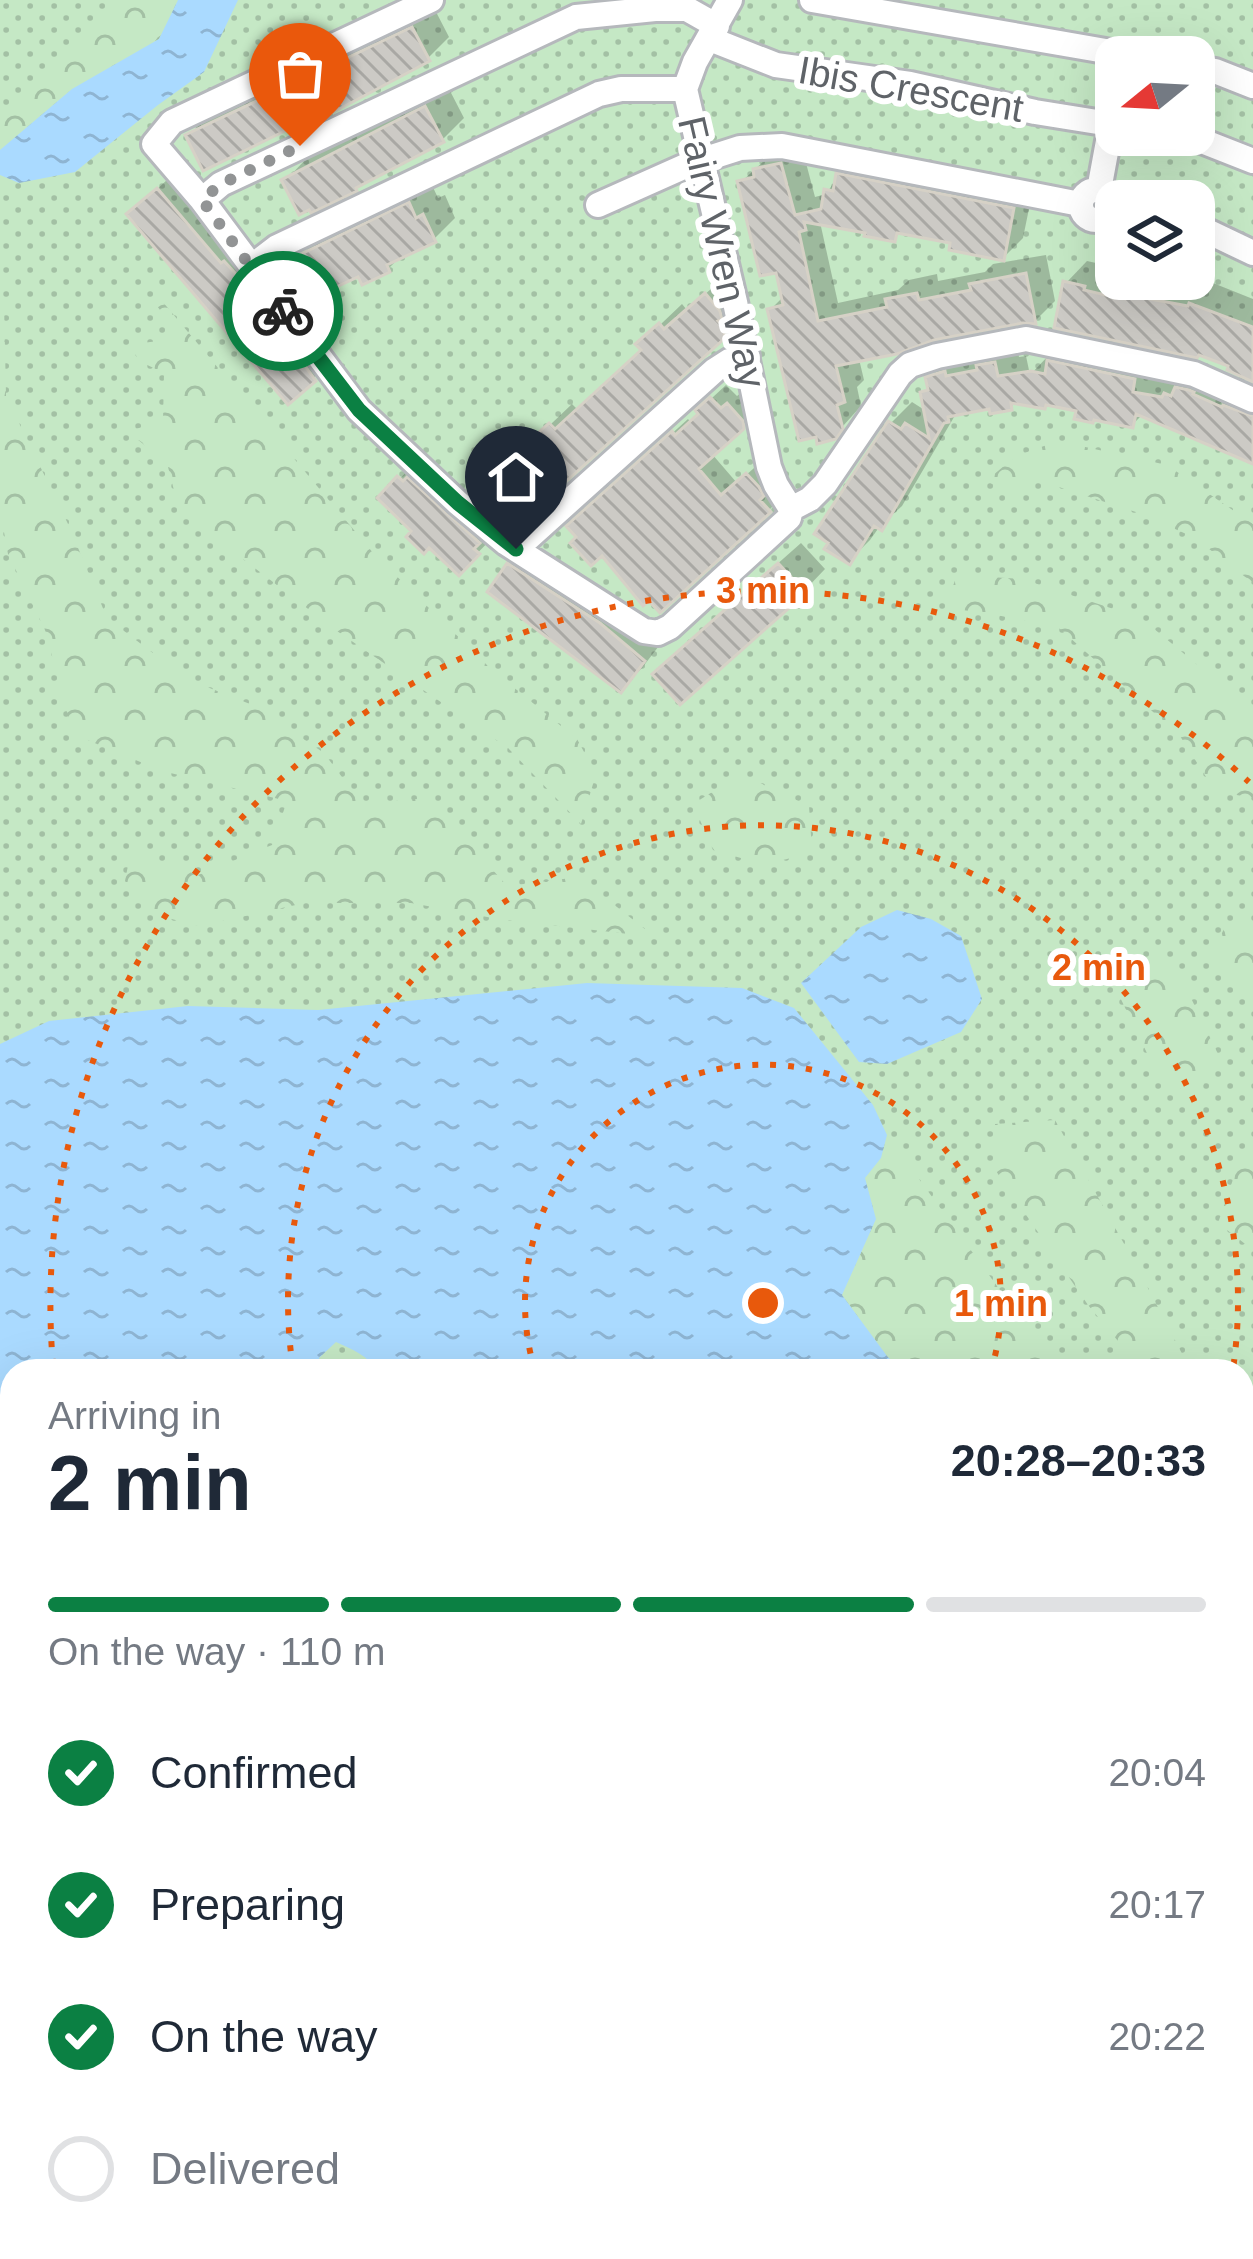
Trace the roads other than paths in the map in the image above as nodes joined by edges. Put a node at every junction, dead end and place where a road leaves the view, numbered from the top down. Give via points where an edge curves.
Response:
1 (431, 0) edge
2 (730, 0) edge
3 (812, 0) edge
4 (714, 32) junction
5 (1095, 50) edge
6 (1215, 70) edge
7 (1253, 86) edge
8 (686, 88) junction
9 (1095, 121) edge
10 (1215, 147) edge
11 (704, 160) junction
12 (1253, 161) edge
13 (202, 200) junction
14 (1095, 202) edge
15 (598, 205) dead end
16 (1215, 235) edge
17 (1253, 253) edge
18 (251, 267) junction
19 (747, 356) junction
20 (1253, 400) edge
21 (791, 509) junction
22 (516, 549) junction

1 - 13 street via 172,122 154,144
2 - 4 street, Fairy Wren Way
3 - 5 street
4 - 8 street, Fairy Wren Way
4 - 9 street, Ibis Crescent via 776,65
4 - 13 street, Ibis Crescent via 687,9 576,17 221,184
6 - 7 street
8 - 11 street, Fairy Wren Way
8 - 18 street via 599,94 277,247
10 - 12 street
11 - 14 street via 782,146
11 - 15 street
11 - 19 street, Fairy Wren Way
13 - 18 street
16 - 17 street
18 - 22 street via 359,410
19 - 21 street, Fairy Wren Way via 770,467
19 - 22 street via 715,370
20 - 21 street via 1194,374 1026,339 937,356 900,374 825,484
21 - 22 street via 778,530 658,633

